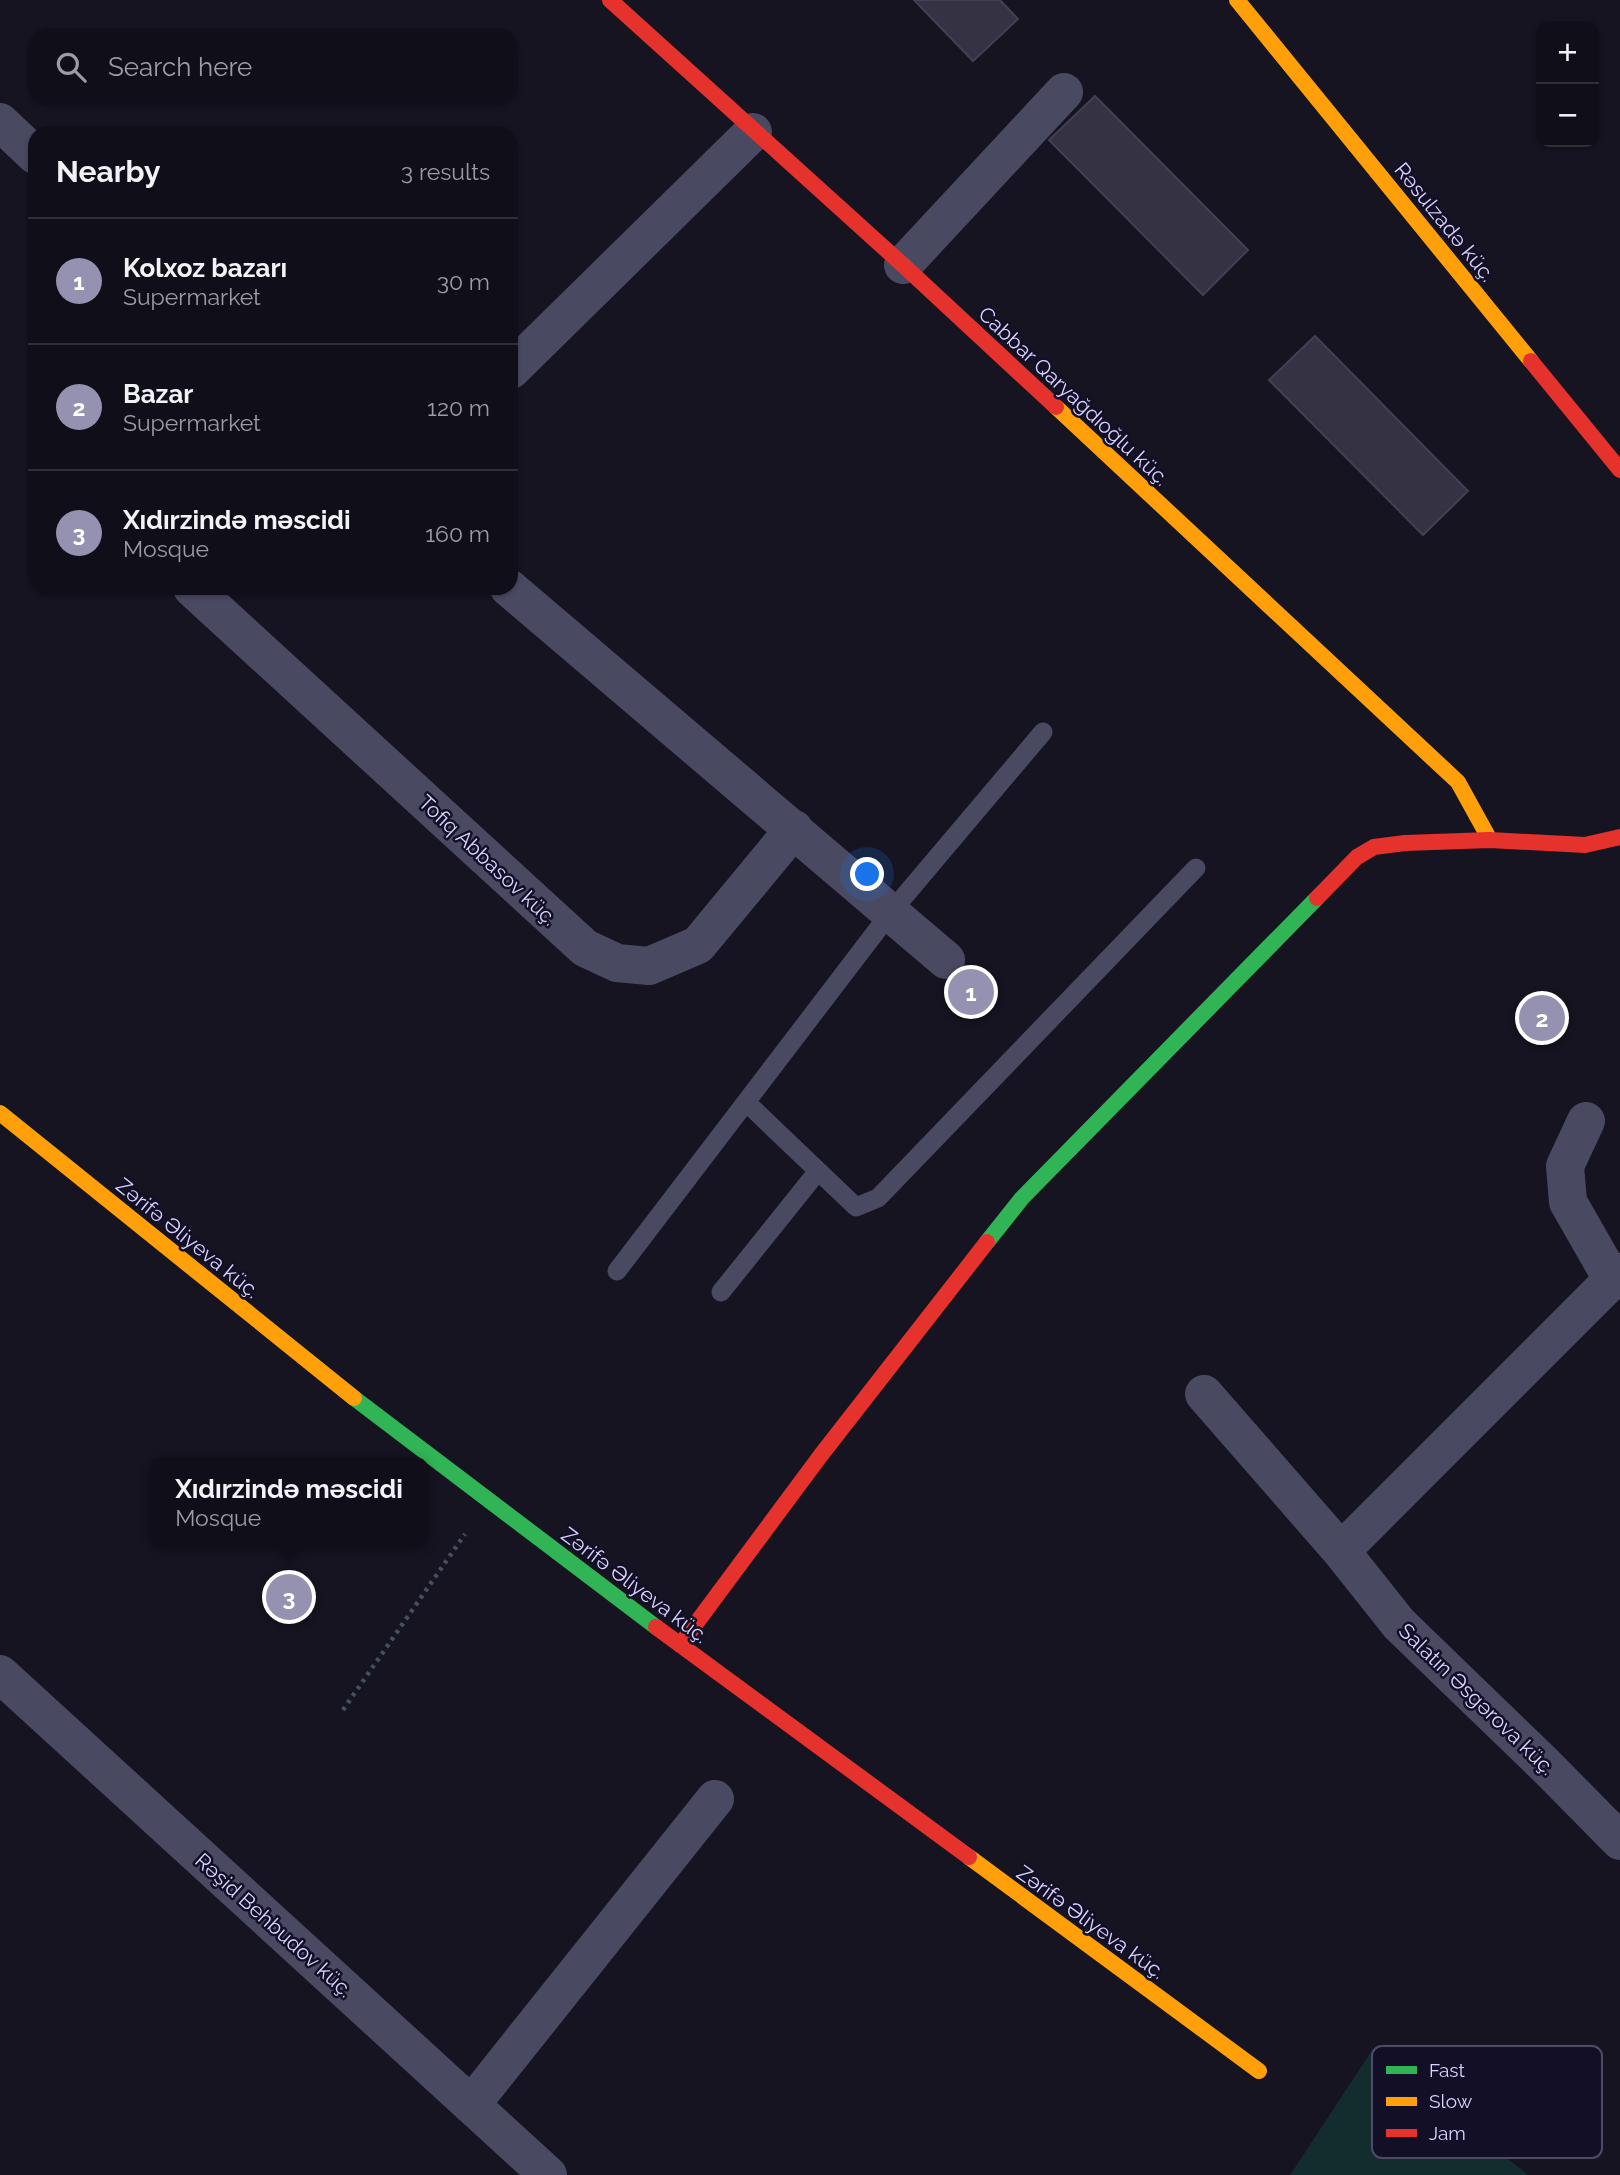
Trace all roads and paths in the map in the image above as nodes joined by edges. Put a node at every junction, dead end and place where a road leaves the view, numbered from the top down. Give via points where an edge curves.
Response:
1 (1237, 0) edge
2 (624, 5) edge
3 (1064, 92) dead end
4 (0, 122) edge
5 (753, 132) junction
6 (28, 148) edge
7 (902, 265) junction
8 (518, 363) edge
9 (1620, 470) edge
10 (200, 595) edge
11 (517, 595) edge
12 (1042, 732) dead end
13 (794, 829) junction
14 (1620, 837) edge
15 (1490, 840) junction
16 (1196, 868) dead end
17 (891, 912) junction
18 (946, 960) dead end
19 (746, 1102) junction
20 (0, 1113) edge
21 (1586, 1121) dead end
22 (818, 1171) junction
23 (617, 1271) dead end
24 (1616, 1275) edge
25 (721, 1292) dead end
26 (1205, 1394) dead end
27 (488, 1501) junction
28 (1341, 1551) junction
29 (680, 1645) junction
30 (0, 1674) edge
31 (343, 1710) dead end
32 (715, 1799) dead end
33 (1620, 1841) edge
34 (1259, 2071) dead end
35 (471, 2105) junction
36 (548, 2175) edge

1 - 9 street, Rəsulzadə küç.
2 - 5 street, Cabbar Qaryağdıoğlu küç.
3 - 7 street
4 - 6 street
5 - 7 street, Cabbar Qaryağdıoğlu küç.
5 - 8 street
7 - 15 street, Cabbar Qaryağdıoğlu küç. via 1458,782
10 - 13 street, Tofiq Abbasov küç. via 585,948 617,963 649,966 698,945
11 - 13 street
12 - 17 lane
13 - 17 street
14 - 15 street via 1585,845
15 - 29 street via 1405,843 1374,847 1357,857 1022,1198
16 - 22 lane via 878,1198 856,1207
17 - 18 street
17 - 19 lane
19 - 22 lane
19 - 23 lane
20 - 27 street, Zərifə Əliyeva küç.
21 - 24 street via 1565,1166 1568,1202
22 - 25 lane
24 - 28 street
26 - 28 street, Salatın Əsgərova küç.
27 - 29 street, Zərifə Əliyeva küç.
27 - 31 path
28 - 33 street, Salatın Əsgərova küç. via 1399,1624
29 - 34 street, Zərifə Əliyeva küç.
30 - 35 street, Rəşid Behbudov küç.
32 - 35 street
35 - 36 street, Rəşid Behbudov küç.

